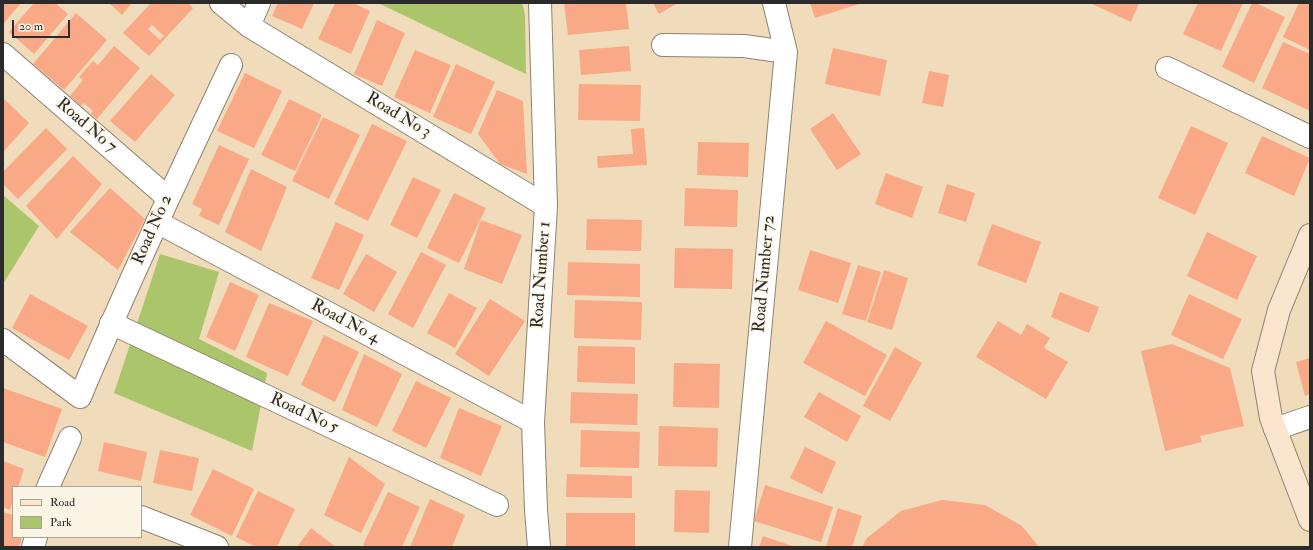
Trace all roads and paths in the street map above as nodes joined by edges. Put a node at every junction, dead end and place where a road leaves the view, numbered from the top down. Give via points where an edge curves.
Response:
1 (221, 3) edge
2 (259, 3) edge
3 (540, 3) edge
4 (774, 3) edge
5 (249, 26) junction
6 (663, 45) dead end
7 (786, 52) junction
8 (3, 54) edge
9 (231, 65) dead end
10 (1167, 68) dead end
11 (1310, 137) edge
12 (168, 198) junction
13 (546, 206) junction
14 (157, 222) junction
15 (1310, 235) edge
16 (111, 323) junction
17 (3, 340) edge
18 (1310, 417) edge
19 (533, 422) junction
20 (1275, 429) junction
21 (70, 438) dead end
22 (52, 486) edge
23 (497, 505) dead end
24 (142, 517) edge
25 (1310, 520) edge
26 (212, 546) edge
27 (539, 547) edge
28 (740, 547) edge

1 - 5 street, Road No 3
2 - 5 street
3 - 13 street, Road Number 1
4 - 7 street, Road Number 72
5 - 13 street, Road No 3
6 - 7 street via 744,46
7 - 28 street, Road Number 72
8 - 12 street, Road No 7
9 - 12 street, Road No 2
10 - 11 street
12 - 14 street, Road No 2
13 - 19 street, Road Number 1
14 - 16 street, Road No 2
14 - 19 street, Road No 4
15 - 20 main road via 1278,310 1263,371
16 - 17 street, Road No 2 via 80,397
16 - 23 street, Road No 5
18 - 20 street
19 - 27 street, Road Number 1
20 - 25 main road
21 - 22 street
24 - 26 street

